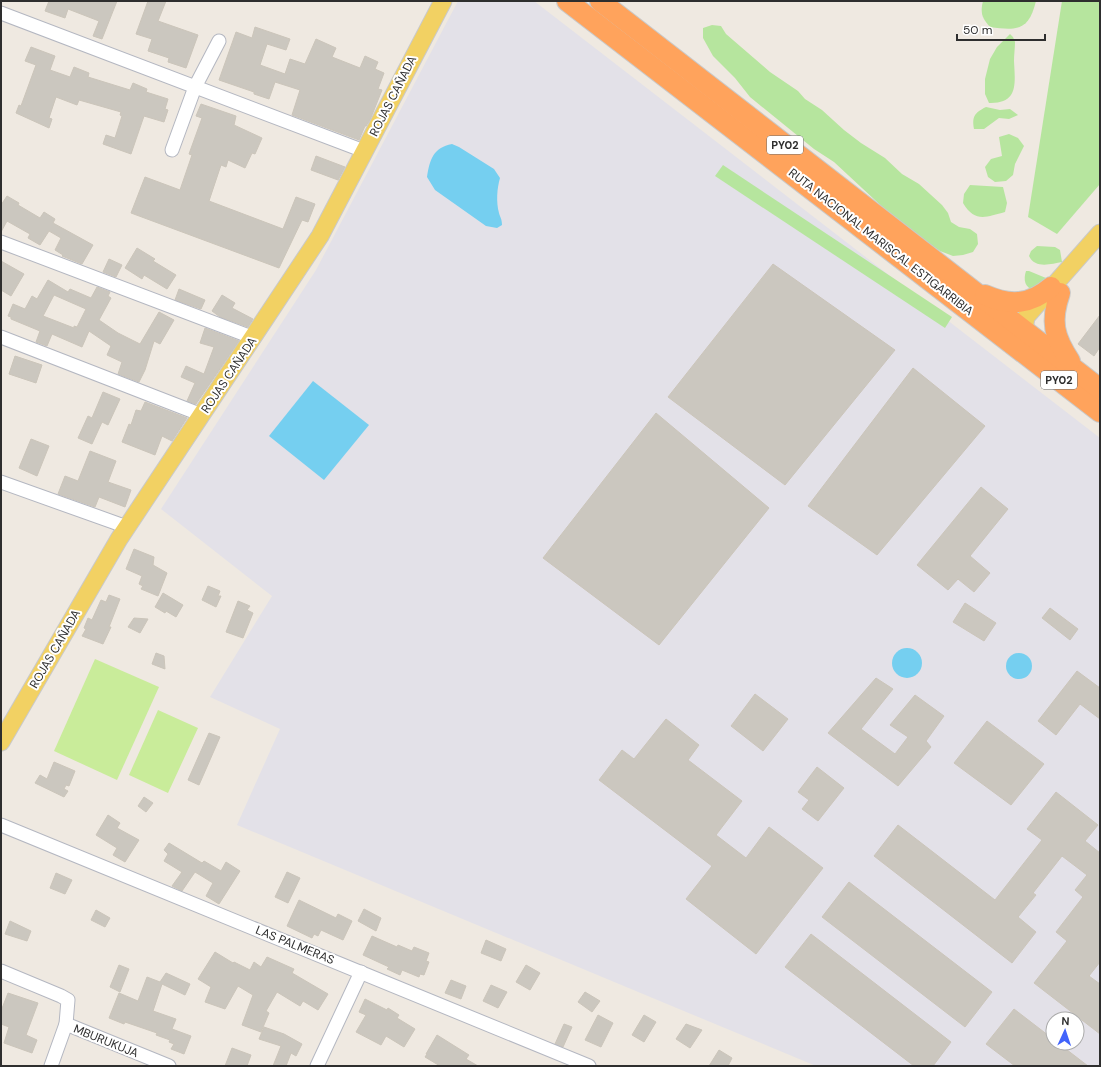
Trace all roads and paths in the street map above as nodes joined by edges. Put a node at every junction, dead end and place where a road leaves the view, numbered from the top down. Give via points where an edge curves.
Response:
1 (443, 1) edge
2 (567, 1) edge
3 (600, 1) edge
4 (1, 14) edge
5 (219, 41) dead end
6 (195, 87) junction
7 (172, 150) dead end
8 (364, 151) junction
9 (1100, 233) edge
10 (878, 240) junction
11 (1, 242) edge
12 (1100, 247) edge
13 (1056, 287) junction
14 (970, 289) junction
15 (1022, 327) junction
16 (1, 337) edge
17 (254, 338) junction
18 (1078, 372) junction
19 (1100, 388) edge
20 (1100, 408) edge
21 (1100, 412) edge
22 (202, 415) junction
23 (1, 482) edge
24 (127, 527) junction
25 (1, 742) edge
26 (1, 825) edge
27 (1, 970) edge
28 (361, 972) junction
29 (66, 1024) junction
30 (581, 1064) edge
31 (51, 1066) edge
32 (169, 1066) edge
33 (317, 1066) edge

1 - 8 main road, ROJAS CAÑADA
2 - 10 highway, RUTA NACIONAL MARISCAL ESTIGARRIBIA / PY02
3 - 14 highway, RUTA NACIONAL MARISCAL ESTIGARRIBIA / PY02
4 - 6 street
5 - 6 street
6 - 7 street
6 - 8 street
8 - 17 main road, ROJAS CAÑADA via 320,236
9 - 13 main road
10 - 15 highway via 908,256 987,317 1000,324
10 - 21 highway, RUTA NACIONAL MARISCAL ESTIGARRIBIA / PY02
11 - 17 street
12 - 13 main road
13 - 14 highway via 1042,295 1017,302 1005,302
13 - 15 main road via 1026,318
13 - 18 highway via 1053,316 1056,337
14 - 15 highway, RUTA NACIONAL MARISCAL ESTIGARRIBIA / PY02
15 - 18 highway, RUTA NACIONAL MARISCAL ESTIGARRIBIA / PY02
15 - 20 highway via 1027,344 1033,352 1091,396
16 - 22 street
17 - 22 main road, ROJAS CAÑADA
18 - 19 highway, RUTA NACIONAL MARISCAL ESTIGARRIBIA / PY02
22 - 24 main road, ROJAS CAÑADA
23 - 24 street
24 - 25 main road, ROJAS CAÑADA
26 - 28 street, LAS PALMERAS
27 - 29 street via 68,1000
28 - 30 street, LAS PALMERAS
28 - 33 street
29 - 31 street
29 - 32 street, MBURUKUJA

